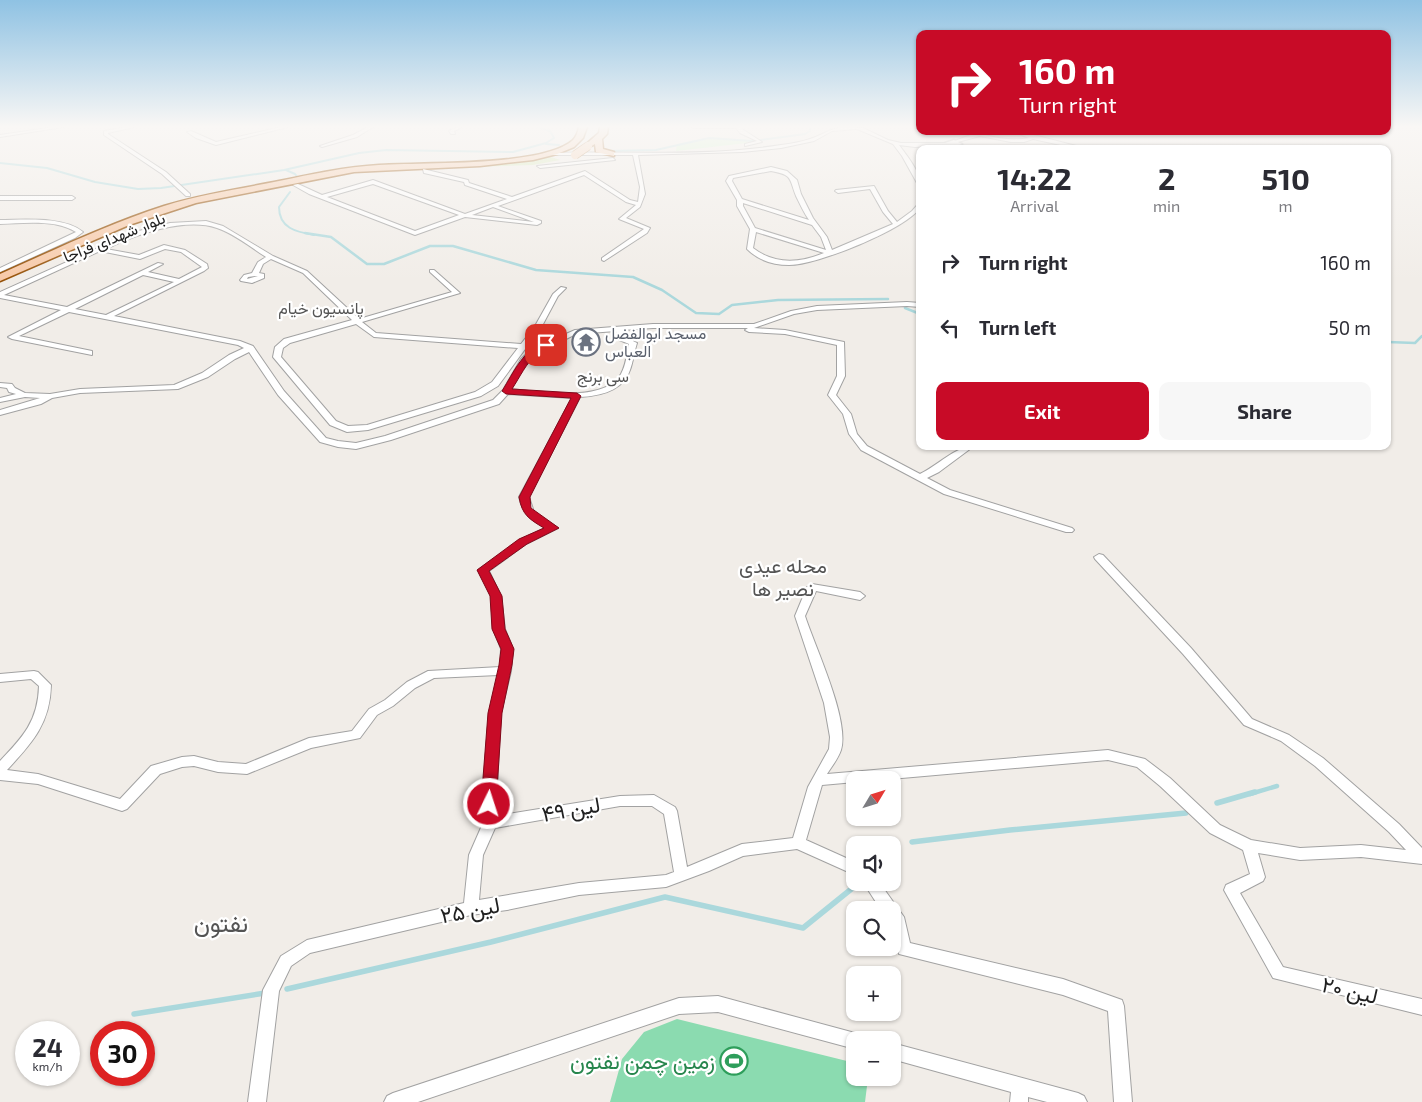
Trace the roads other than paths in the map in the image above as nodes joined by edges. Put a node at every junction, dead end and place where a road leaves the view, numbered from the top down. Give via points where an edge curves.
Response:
1 (170, 178) edge
2 (308, 178) edge
3 (332, 178) edge
4 (455, 178) edge
5 (570, 178) edge
6 (593, 178) edge
7 (642, 178) edge
8 (730, 178) edge
9 (792, 178) edge
10 (296, 185) junction
11 (838, 191) dead end
12 (187, 193) junction
13 (214, 196) junction
14 (322, 197) junction
15 (0, 198) edge
16 (72, 198) dead end
17 (512, 199) junction
18 (740, 200) junction
19 (639, 204) junction
20 (494, 206) junction
21 (170, 208) junction
22 (916, 212) edge
23 (466, 216) junction
24 (0, 222) edge
25 (814, 224) junction
26 (897, 225) junction
27 (753, 229) junction
28 (98, 250) junction
29 (830, 254) junction
30 (271, 257) junction
31 (604, 259) dead end
32 (160, 264) dead end
33 (0, 270) edge
34 (432, 271) dead end
35 (143, 273) junction
36 (255, 274) dead end
37 (0, 278) edge
38 (180, 281) junction
39 (0, 286) edge
40 (563, 288) dead end
41 (0, 295) edge
42 (916, 305) edge
43 (70, 308) junction
44 (109, 316) junction
45 (357, 321) junction
46 (711, 326) junction
47 (619, 328) junction
48 (522, 346) junction
49 (250, 348) junction
50 (90, 353) dead end
51 (0, 385) edge
52 (506, 391) junction
53 (26, 395) junction
54 (50, 396) junction
55 (577, 396) junction
56 (0, 400) edge
57 (0, 413) edge
58 (964, 450) edge
59 (918, 478) junction
60 (1069, 530) dead end
61 (1099, 556) dead end
62 (860, 596) dead end
63 (504, 671) junction
64 (0, 678) edge
65 (0, 769) edge
66 (0, 775) edge
67 (818, 780) junction
68 (490, 824) junction
69 (798, 843) junction
70 (1249, 846) junction
71 (1422, 858) edge
72 (846, 865) edge
73 (682, 875) junction
74 (471, 908) junction
75 (901, 933) edge
76 (1422, 1007) edge
77 (846, 1039) edge
78 (901, 1055) edge
79 (1019, 1094) edge
80 (257, 1102) edge
81 (393, 1102) edge
82 (1078, 1102) edge
83 (1123, 1102) edge

1 - 12 street
2 - 13 main road, بلوار شهدای فراجا
3 - 10 main road, بلوار شهدای فراجا
4 - 17 street
5 - 17 street
6 - 19 street via 628,201
7 - 19 street via 642,200
8 - 18 street
9 - 25 street
10 - 14 street
10 - 39 main road, بلوار شهدای فراجا via 222,199 161,216
11 - 26 street via 872,187
12 - 13 street
12 - 21 street via 184,201
13 - 21 main road, بلوار شهدای فراجا
14 - 23 street via 373,182
14 - 23 street via 415,233
15 - 16 street
17 - 20 street
18 - 25 street
18 - 27 street
19 - 31 street via 622,219 640,224 647,228 645,232
20 - 23 street
20 - 23 street via 539,222
21 - 37 main road, بلوار شهدای فراجا via 109,230
22 - 26 street
24 - 33 street via 63,225 80,232
25 - 29 street via 824,237
26 - 29 street
27 - 29 street
27 - 29 street via 750,249 774,261 804,263
28 - 30 street via 153,228 206,223 221,227
28 - 38 street via 140,257 164,247 183,251 205,265 202,270
28 - 41 street
30 - 36 street via 260,262
30 - 45 street via 305,272
32 - 35 street
34 - 45 street via 457,293
35 - 38 street
35 - 43 street
38 - 44 street
40 - 48 street
41 - 43 street
42 - 46 street via 816,308 793,312 755,326
43 - 44 street
43 - 50 street via 12,336
44 - 49 street via 240,342
45 - 48 street via 374,335 387,337
45 - 48 street via 287,342 278,347 277,357 333,423 347,429 368,427 478,394 495,384
46 - 47 street
46 - 59 street via 785,332 842,344 841,376 832,396 847,414 853,434 864,448
47 - 52 street via 575,332 535,351 524,361
47 - 55 street via 620,337 633,343 624,377 612,388
49 - 52 street via 281,393 323,440 338,444 356,446 388,438 496,402
49 - 54 street via 205,375 175,387 114,388
51 - 53 street
52 - 55 street
53 - 54 street
53 - 56 street
54 - 57 street
55 - 63 street via 524,497 526,509 553,528 523,542 483,570 496,596 498,629 507,649
58 - 59 street
59 - 60 street via 947,492
61 - 71 street via 1188,651 1248,722 1285,738 1319,762 1394,828
62 - 67 street via 812,587 800,616 821,673 835,726 835,749
63 - 66 street via 432,674 373,712 356,735 309,744 247,768 182,762 156,770 122,805 38,778
63 - 68 street via 495,713
64 - 65 street via 34,675 46,685 46,703 37,726
67 - 69 street
67 - 70 street via 1108,755 1141,763 1215,829
68 - 73 street, لین ۴۹ via 620,801 654,800 670,810
68 - 74 street via 476,855
69 - 72 street
69 - 73 street, لین ۲۵ via 742,850
70 - 71 street via 1300,854 1361,851
70 - 76 street, لین ۲۰ via 1258,878 1231,890 1278,973
73 - 74 street, لین ۲۵ via 666,881 579,889
74 - 80 street, لین ۲۵ via 307,947 286,961 271,990
75 - 83 street via 904,949 1063,987 1116,1006
77 - 81 street via 718,1004 679,1006
78 - 79 street
79 - 82 street

